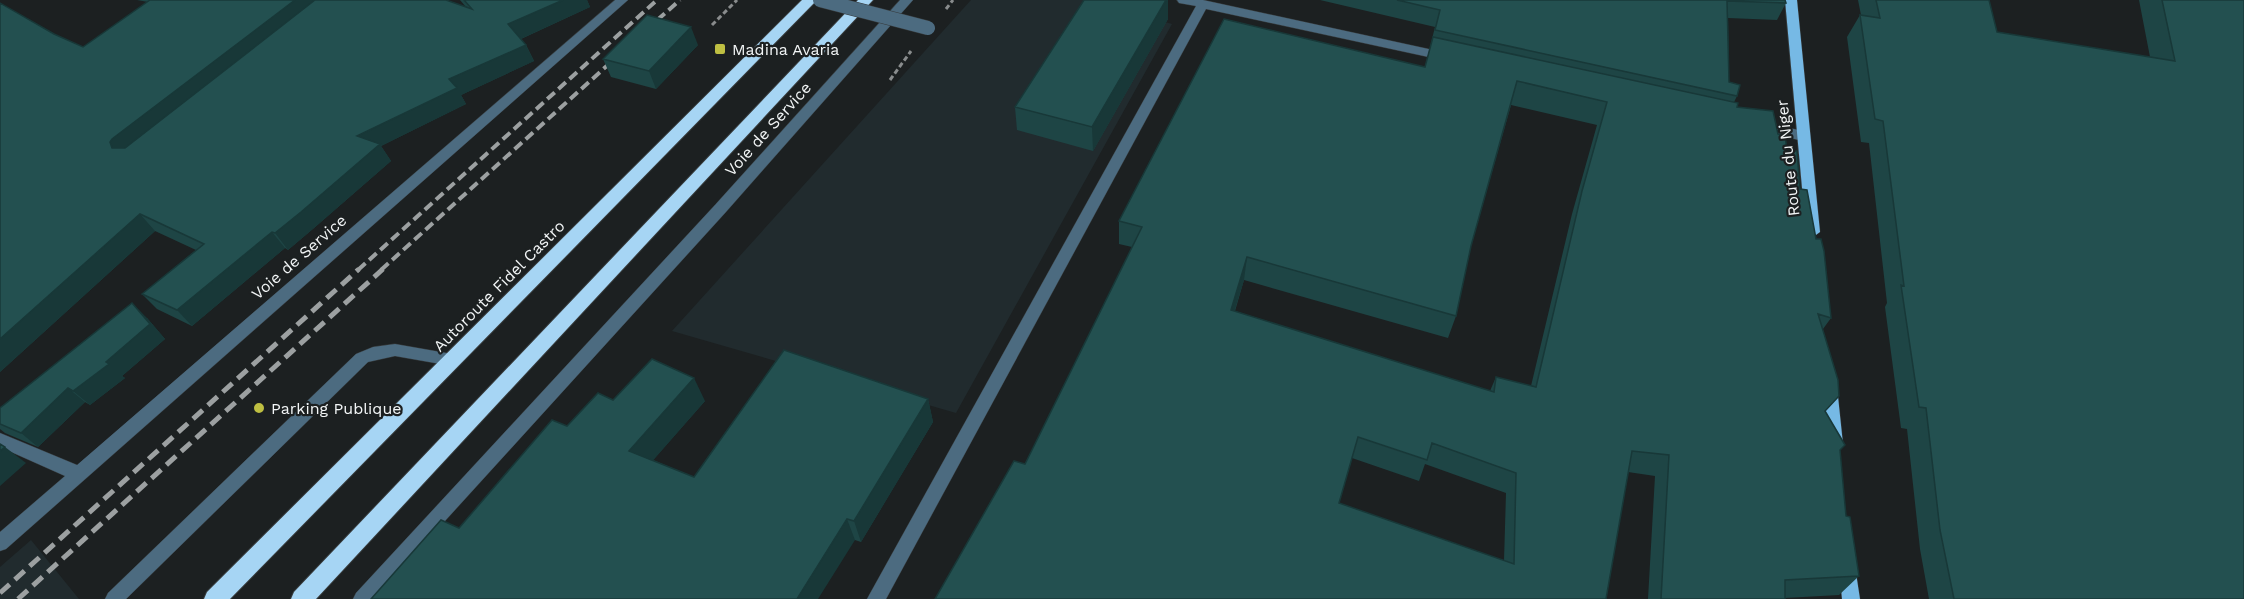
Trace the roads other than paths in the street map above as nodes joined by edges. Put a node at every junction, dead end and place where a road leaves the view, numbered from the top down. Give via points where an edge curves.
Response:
1 (622, 0) edge
2 (810, 0) edge
3 (820, 0) edge
4 (866, 0) edge
5 (907, 0) edge
6 (1183, 0) edge
7 (1791, 0) edge
8 (1203, 4) junction
9 (928, 28) dead end
10 (1457, 60) edge
11 (1746, 123) edge
12 (1803, 136) junction
13 (1814, 243) edge
14 (453, 360) junction
15 (1828, 374) edge
16 (0, 440) edge
17 (1837, 457) edge
18 (77, 473) junction
19 (0, 543) edge
20 (1846, 552) edge
21 (114, 599) edge
22 (215, 599) edge
23 (302, 599) edge
24 (362, 599) edge
25 (876, 599) edge
26 (1851, 599) edge

1 - 18 street, Voie de Service
2 - 14 highway, Autoroute Fidel Castro
3 - 9 street, bridge
4 - 23 highway
5 - 24 street, Voie de Service
6 - 8 street
7 - 12 main road, Route du Niger
8 - 10 street
8 - 25 street
11 - 12 street
12 - 13 main road, Route du Niger
14 - 21 street via 392,349 377,350 362,358
14 - 22 highway, Autoroute Fidel Castro
15 - 17 main road
16 - 18 street
18 - 19 street, Voie de Service
20 - 26 main road

